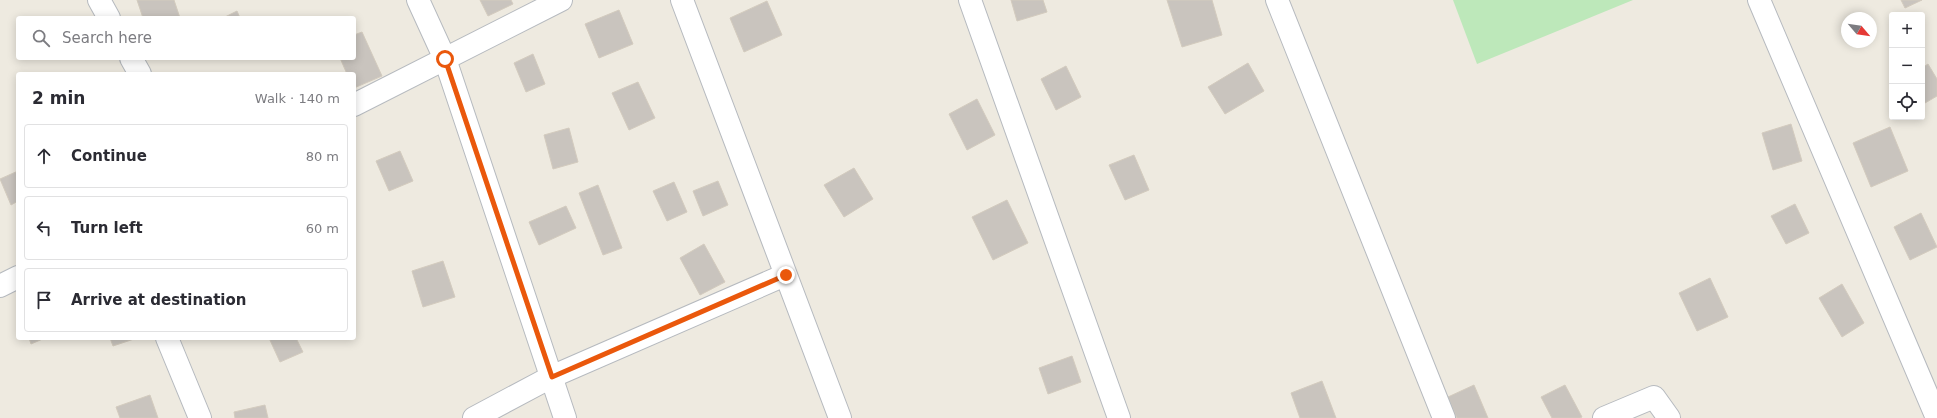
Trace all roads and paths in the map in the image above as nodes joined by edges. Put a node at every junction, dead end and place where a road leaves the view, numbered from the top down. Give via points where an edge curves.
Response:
1 (99, 0) edge
2 (418, 0) edge
3 (561, 0) edge
4 (682, 0) edge
5 (970, 0) edge
6 (1277, 0) edge
7 (1759, 0) edge
8 (108, 16) edge
9 (445, 59) junction
10 (132, 60) edge
11 (139, 72) edge
12 (356, 104) edge
13 (786, 275) junction
14 (16, 278) edge
15 (0, 286) edge
16 (168, 340) edge
17 (552, 377) junction
18 (200, 418) edge
19 (474, 418) edge
20 (565, 418) edge
21 (840, 418) edge
22 (1119, 418) edge
23 (1444, 418) edge
24 (1604, 418) edge
25 (1669, 418) edge
26 (1937, 418) edge

1 - 8 street
2 - 9 street
3 - 9 street
4 - 13 street
5 - 22 street
6 - 23 street
7 - 26 street
9 - 12 street
9 - 17 street
10 - 11 street
13 - 17 street
13 - 21 street
14 - 15 street
16 - 18 street
17 - 19 street
17 - 20 street
24 - 25 street via 1654,397

